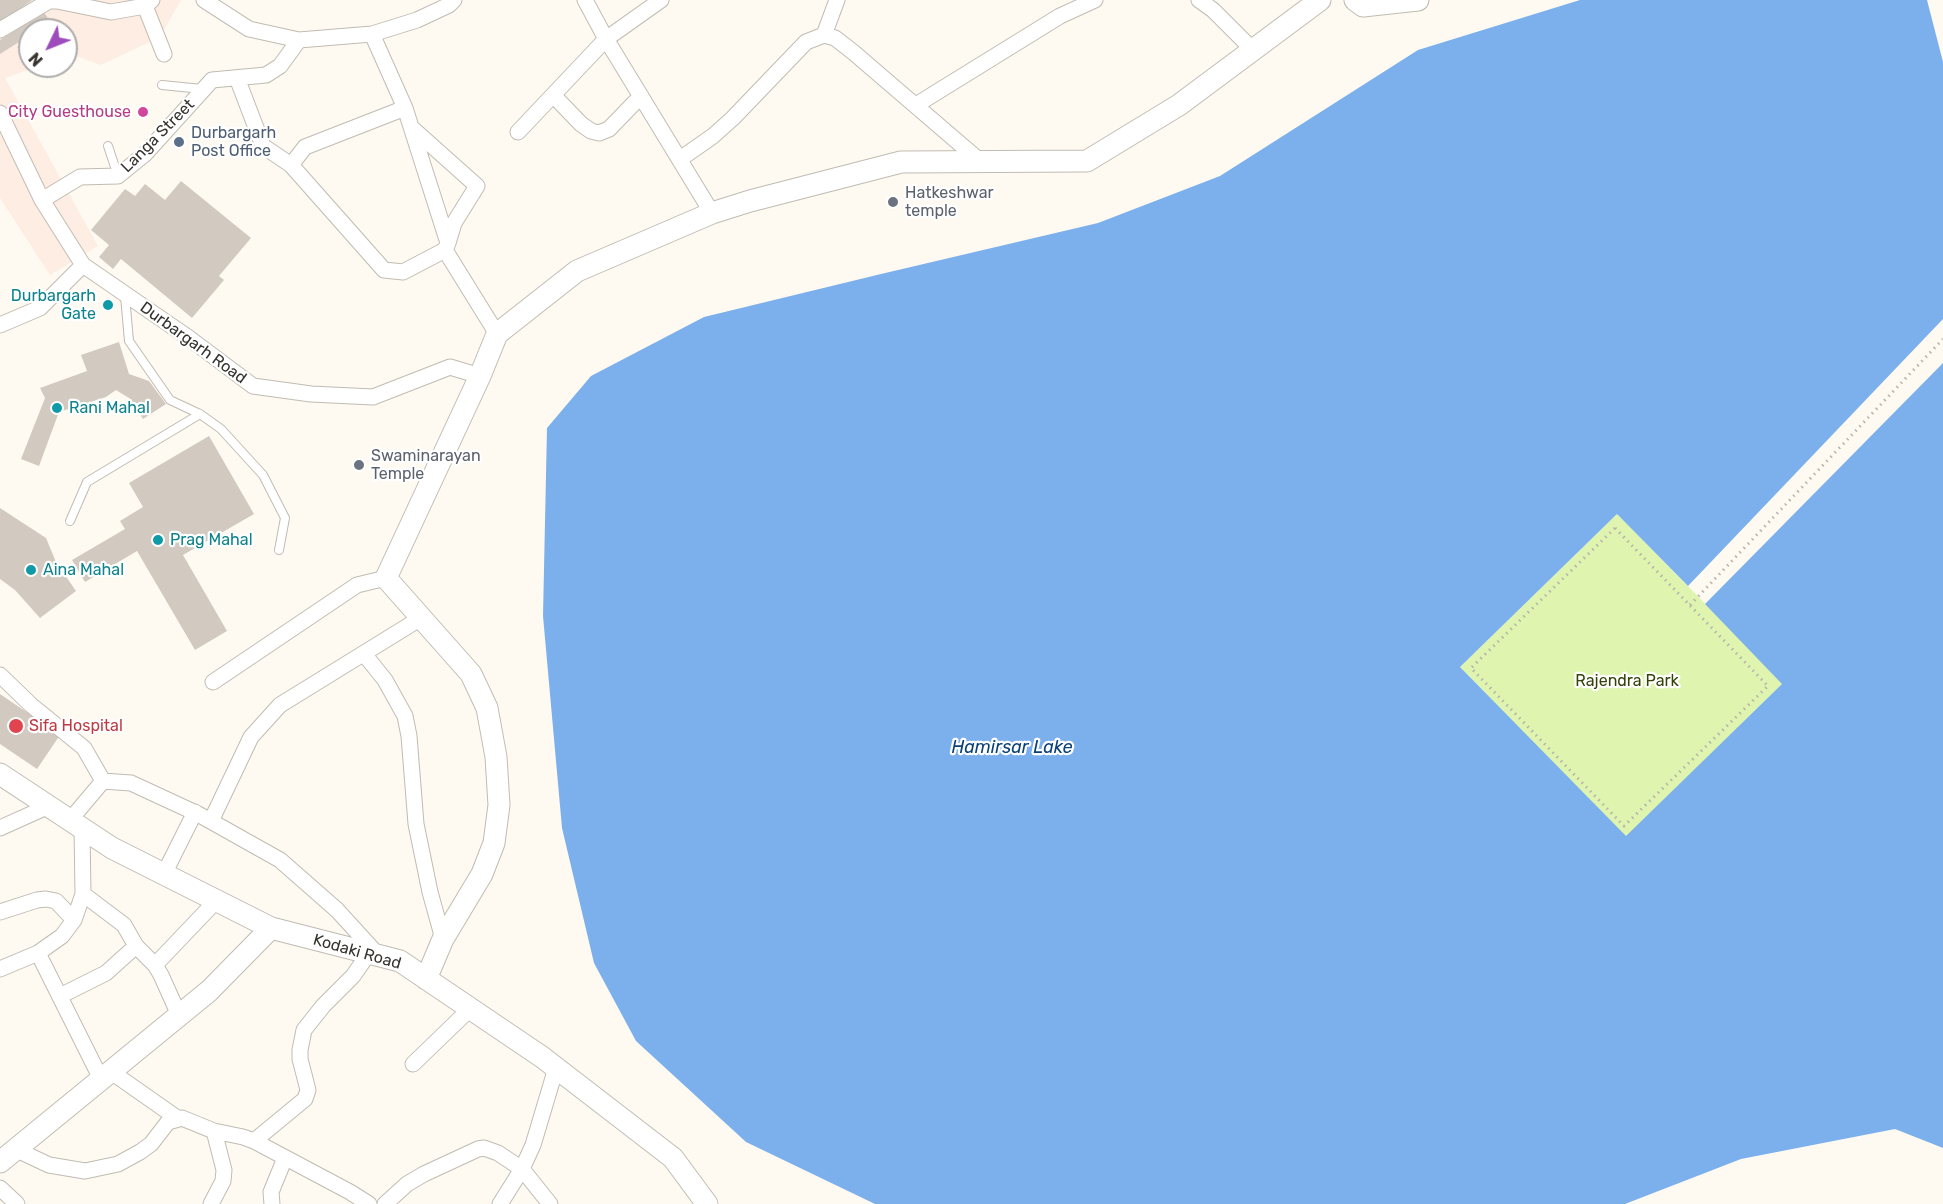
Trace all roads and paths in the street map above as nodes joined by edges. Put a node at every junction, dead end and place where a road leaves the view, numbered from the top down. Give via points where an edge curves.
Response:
1 (204, 0) edge
2 (585, 0) edge
3 (661, 0) edge
4 (837, 0) edge
5 (1095, 0) edge
6 (1199, 0) edge
7 (1320, 0) edge
8 (1355, 0) edge
9 (1418, 0) edge
10 (450, 2) edge
11 (148, 3) edge
12 (0, 30) edge
13 (372, 34) junction
14 (824, 35) junction
15 (606, 39) junction
16 (299, 40) junction
17 (1253, 50) junction
18 (164, 54) dead end
19 (237, 78) junction
20 (162, 85) dead end
21 (204, 89) junction
22 (553, 95) junction
23 (641, 96) junction
24 (916, 105) junction
25 (405, 108) junction
26 (0, 113) edge
27 (410, 126) junction
28 (518, 132) dead end
29 (108, 146) dead end
30 (680, 159) junction
31 (980, 161) junction
32 (291, 165) junction
33 (118, 176) junction
34 (42, 200) junction
35 (712, 213) junction
36 (447, 246) junction
37 (83, 265) junction
38 (125, 294) junction
39 (0, 325) edge
40 (497, 334) junction
41 (1943, 339) edge
42 (480, 376) junction
43 (200, 414) junction
44 (70, 522) dead end
45 (279, 550) dead end
46 (386, 578) junction
47 (1690, 605) junction
48 (421, 618) junction
49 (364, 654) junction
50 (0, 675) edge
51 (213, 682) dead end
52 (0, 774) edge
53 (103, 781) junction
54 (49, 806) junction
55 (195, 812) junction
56 (212, 821) junction
57 (76, 824) junction
58 (0, 828) edge
59 (164, 874) junction
60 (83, 894) junction
61 (216, 901) junction
62 (0, 912) edge
63 (74, 920) junction
64 (271, 928) junction
65 (443, 939) junction
66 (136, 946) junction
67 (38, 953) junction
68 (373, 954) junction
69 (2, 964) edge
70 (155, 965) junction
71 (426, 979) junction
72 (60, 996) junction
73 (470, 1009) junction
74 (178, 1015) junction
75 (413, 1064) dead end
76 (556, 1068) junction
77 (106, 1075) junction
78 (177, 1119) junction
79 (214, 1131) junction
80 (254, 1141) junction
81 (8, 1156) edge
82 (285, 1158) junction
83 (522, 1169) junction
84 (0, 1188) edge
85 (15, 1204) edge
86 (211, 1204) edge
87 (272, 1204) edge
88 (369, 1204) edge
89 (385, 1204) edge
90 (500, 1204) edge
91 (550, 1204) edge
92 (707, 1204) edge

1 - 16 street via 249,29
2 - 15 street
3 - 15 street
4 - 14 street
5 - 24 street via 1060,16
6 - 17 street
7 - 17 street
8 - 9 street via 1363,6
10 - 13 street via 417,20
11 - 12 street via 111,12 49,1
11 - 18 street
13 - 16 street
13 - 25 street
14 - 24 street via 835,38
14 - 30 street via 806,42 734,118
15 - 22 street
15 - 23 street
16 - 19 street, Langa Street via 280,66 266,75
17 - 31 street via 1179,105 1087,161
19 - 21 street, Langa Street via 212,80
19 - 32 street via 263,146
20 - 21 lane
21 - 33 street, Langa Street via 145,154
22 - 23 street via 581,124 599,133 609,129
22 - 28 street
23 - 30 street
24 - 31 street
25 - 27 street
25 - 32 street via 305,147
26 - 34 street, Durbargarh Road
27 - 36 street
27 - 36 street via 477,186 454,223
29 - 33 lane
30 - 35 street
31 - 35 street via 901,162
32 - 36 street via 384,270 402,272
33 - 34 street, Langa Street via 80,177
34 - 37 street, Durbargarh Road
35 - 40 street via 577,271
36 - 40 street
37 - 38 street, Durbargarh Road
37 - 39 street via 40,308
38 - 42 street, Durbargarh Road via 253,386 373,397 450,367
38 - 43 lane via 129,341 170,400
40 - 42 street
41 - 47 path
42 - 46 street
43 - 44 lane via 87,482
43 - 45 lane via 220,429 263,475 285,518
46 - 48 street
46 - 51 street via 357,585
47 - 47 path via 1616,528 1471,668 1624,825 1768,686
48 - 49 street
48 - 65 street via 471,674 487,708 496,757 499,805 494,843 482,874
49 - 56 street via 280,705 251,737
49 - 65 street via 385,680 405,716 416,824
50 - 53 street via 84,748
52 - 54 street, Kodaki Road
53 - 55 street via 131,783
53 - 57 street
54 - 57 street, Kodaki Road
54 - 58 street
55 - 56 street
55 - 59 street
56 - 68 street via 280,860 336,910
57 - 59 street, Kodaki Road via 112,848
57 - 60 street
59 - 61 street, Kodaki Road
60 - 63 street
60 - 66 street via 124,925
61 - 64 street, Kodaki Road
61 - 70 street
62 - 63 street via 46,899 56,901
63 - 67 street via 62,936
64 - 68 street, Kodaki Road
64 - 74 street via 209,991
65 - 71 street
66 - 70 street
66 - 72 street via 106,973
67 - 69 street
67 - 72 street
68 - 71 street, Kodaki Road via 399,961
68 - 80 street via 304,1030 300,1059 308,1090 305,1099
70 - 74 street
71 - 73 street, Kodaki Road
72 - 77 street
73 - 75 street
73 - 76 street, Kodaki Road
74 - 77 street
76 - 83 street
76 - 92 street, Kodaki Road via 673,1158
77 - 78 street
77 - 81 street
78 - 79 street
78 - 81 street via 168,1122 151,1144 118,1164 84,1171
79 - 80 street
79 - 86 street via 224,1170
80 - 82 street
82 - 87 street via 271,1192
82 - 88 street
83 - 89 street via 490,1149 478,1149 407,1184
83 - 90 street
83 - 91 street
84 - 85 street

